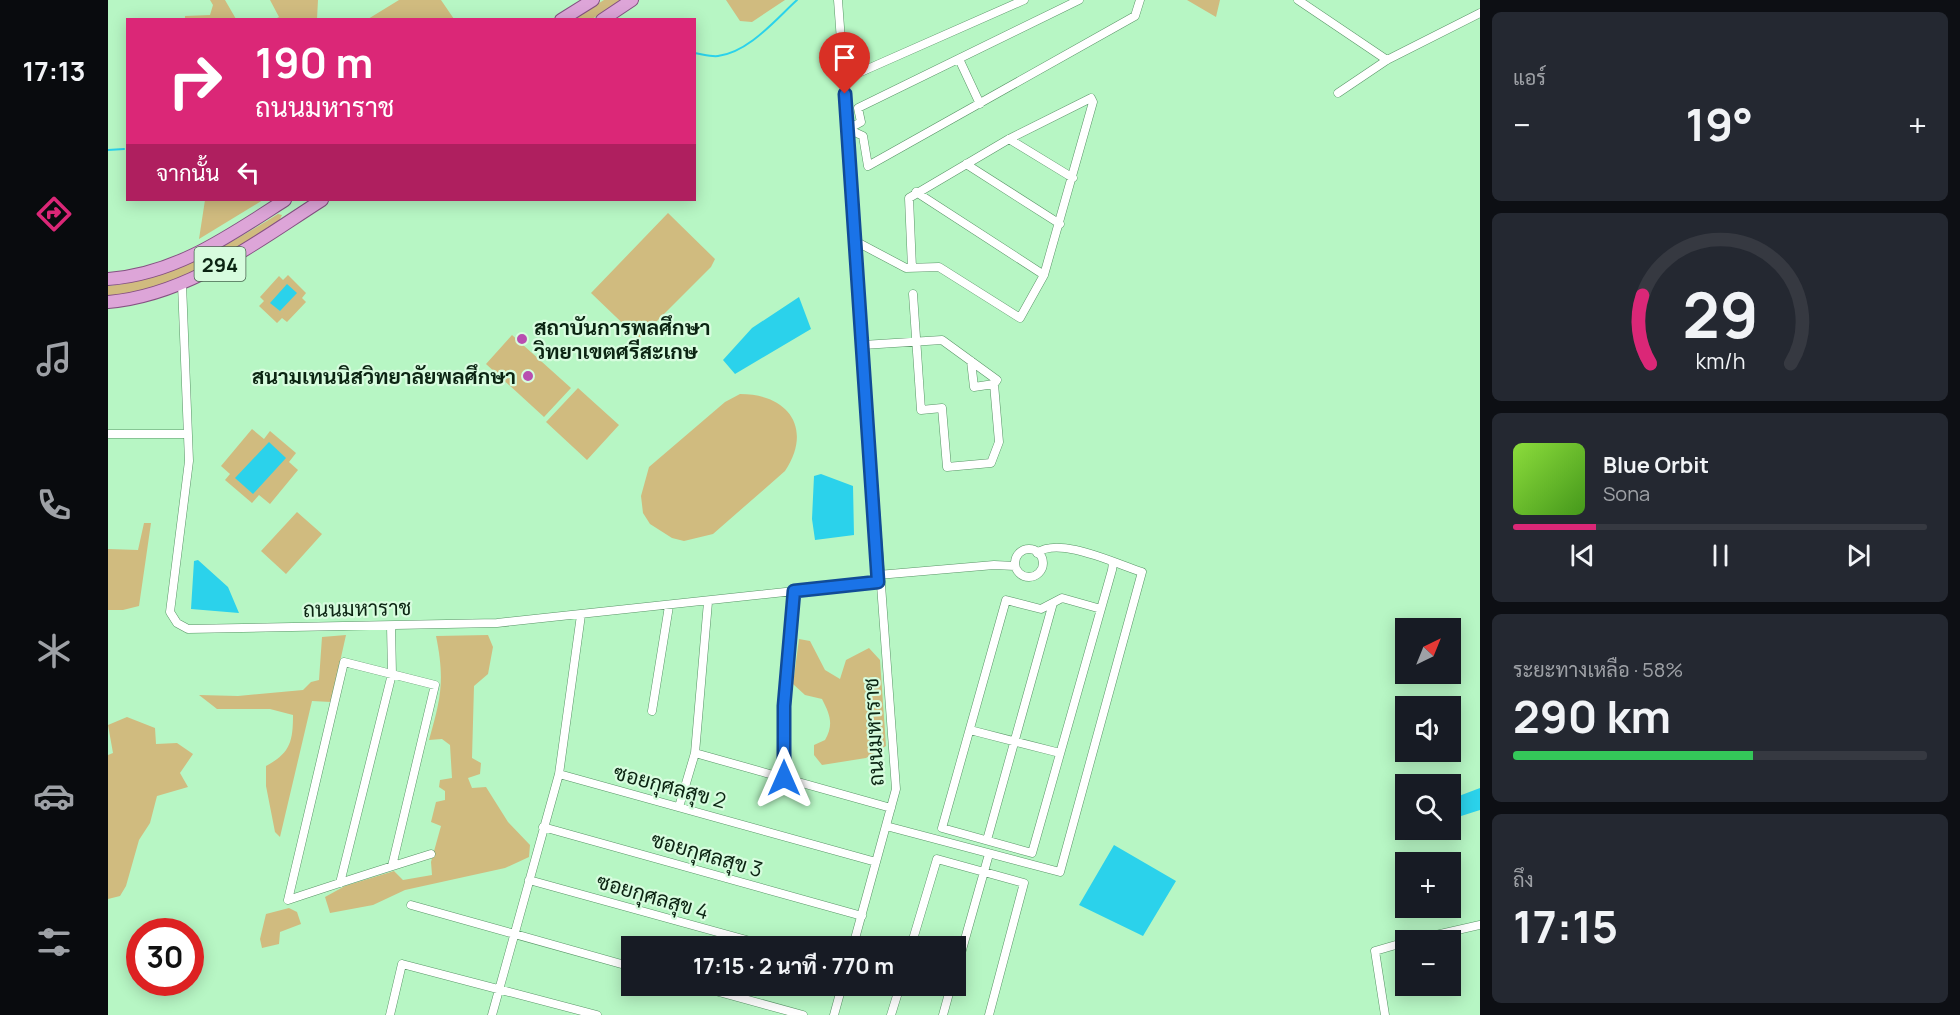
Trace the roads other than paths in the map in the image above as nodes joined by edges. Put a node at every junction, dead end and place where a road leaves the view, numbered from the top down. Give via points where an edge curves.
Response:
1 (592, 0) edge
2 (632, 0) edge
3 (838, 0) edge
4 (1024, 0) edge
5 (1079, 0) edge
6 (1140, 0) edge
7 (1298, 0) edge
8 (1480, 13) edge
9 (564, 18) edge
10 (605, 18) edge
11 (959, 59) junction
12 (1387, 60) junction
13 (844, 77) junction
14 (1338, 93) dead end
15 (980, 104) junction
16 (848, 129) junction
17 (1009, 139) junction
18 (966, 164) junction
19 (1073, 178) junction
20 (915, 192) junction
21 (282, 201) edge
22 (285, 201) edge
23 (320, 201) edge
24 (294, 218) junction
25 (1060, 224) junction
26 (855, 241) junction
27 (912, 268) junction
28 (1044, 274) junction
29 (108, 279) edge
30 (182, 284) junction
31 (913, 294) dead end
32 (108, 302) edge
33 (916, 341) junction
34 (863, 345) junction
35 (971, 361) junction
36 (994, 384) junction
37 (108, 434) edge
38 (187, 434) junction
39 (1037, 553) junction
40 (1113, 563) junction
41 (1015, 566) junction
42 (878, 579) junction
43 (794, 591) junction
44 (708, 602) junction
45 (1053, 603) junction
46 (669, 606) junction
47 (1101, 609) junction
48 (581, 615) junction
49 (391, 626) junction
50 (392, 674) junction
51 (652, 711) dead end
52 (970, 729) junction
53 (1014, 741) junction
54 (695, 753) junction
55 (1060, 753) junction
56 (559, 774) junction
57 (784, 778) junction
58 (679, 807) junction
59 (891, 808) junction
60 (886, 826) junction
61 (543, 827) junction
62 (987, 840) junction
63 (431, 854) dead end
64 (989, 854) junction
65 (876, 862) junction
66 (392, 866) junction
67 (984, 872) junction
68 (529, 880) junction
69 (340, 883) junction
70 (411, 905) dead end
71 (862, 916) junction
72 (1480, 925) edge
73 (1458, 930) edge
74 (514, 934) junction
75 (732, 936) edge
76 (856, 936) edge
77 (914, 936) edge
78 (966, 936) edge
79 (1395, 945) edge
80 (621, 964) edge
81 (499, 988) junction
82 (734, 996) edge
83 (839, 996) edge
84 (897, 996) edge
85 (948, 996) edge
86 (390, 1015) edge
87 (492, 1015) edge
88 (597, 1015) edge
89 (803, 1015) edge
90 (834, 1015) edge
91 (891, 1015) edge
92 (943, 1015) edge
93 (989, 1015) edge
94 (1385, 1015) edge

1 - 9 main road
2 - 10 main road
3 - 13 street, ถนนมหาราช
4 - 13 street
5 - 11 street
6 - 15 street via 1136,16
7 - 12 street
8 - 12 street
11 - 15 street
11 - 16 street via 858,108 861,122
12 - 14 street
13 - 16 street, ถนนมหาราช
15 - 16 street via 868,166 863,136
16 - 26 street, ถนนมหาราช
17 - 18 street
17 - 19 street
17 - 19 street via 1091,98
18 - 20 street
18 - 25 street
19 - 25 street
20 - 27 street via 909,198
20 - 28 street
21 - 29 main road, 294 via 182,262
22 - 24 main road
23 - 24 main road, 294
24 - 30 main road, 294
25 - 28 street
26 - 27 street
26 - 34 street, ถนนมหาราช
27 - 28 street via 939,267 1020,318
30 - 32 main road, 294
30 - 38 street, ถนนมหาราช
31 - 33 street
33 - 34 street
33 - 35 street via 942,339
33 - 36 street via 921,410 942,408 947,466 991,463 999,442
34 - 42 street, ถนนมหาราช
35 - 36 street via 998,380
35 - 36 street via 974,387
37 - 38 street
38 - 49 street, ถนนมหาราช via 189,461 170,598 170,612 177,623 188,629
39 - 40 street via 1061,545
39 - 41 street via 1022,552 1017,555
39 - 41 street via 1043,564 1036,575 1023,576
40 - 47 street
40 - 64 street via 1142,572 1060,872
41 - 42 street
42 - 43 street, ถนนมหาราช
42 - 59 street, ถนนมหาราช via 890,685 895,777
43 - 44 street, ถนนมหาราช
43 - 57 street via 784,706
44 - 46 street, ถนนมหาราช
44 - 54 street
45 - 47 street via 1062,598
45 - 52 street via 1041,609 1006,600
45 - 53 street
46 - 48 street, ถนนมหาราช
46 - 51 street
47 - 55 street
48 - 49 street, ถนนมหาราช via 498,623
48 - 56 street
49 - 50 street
50 - 66 street via 435,684
50 - 69 street
50 - 69 street via 344,662 288,900
52 - 53 street
52 - 62 street via 942,828
53 - 55 street
53 - 62 street
54 - 57 street
54 - 58 street
55 - 62 street via 1032,853
56 - 58 street, ซอยกุศลสุข 2
56 - 61 street
57 - 59 street
58 - 65 street, ซอยกุศลสุข 2
59 - 60 street, ถนนมหาราช
60 - 64 street
60 - 65 street, ถนนมหาราช
61 - 68 street
61 - 71 street, ซอยกุศลสุข 3
63 - 66 street
64 - 67 street
65 - 71 street, ถนนมหาราช
66 - 69 street
67 - 77 street via 937,859
67 - 78 street
67 - 93 street via 1024,883
68 - 74 street
68 - 75 street, ซอยกุศลสุข 4
70 - 74 street
71 - 76 street, ถนนมหาราช
72 - 73 street
74 - 80 street
74 - 81 street
79 - 94 street via 1375,951
81 - 86 street via 402,964
81 - 87 street
81 - 88 street
82 - 89 street
83 - 90 street
84 - 91 street
85 - 92 street

